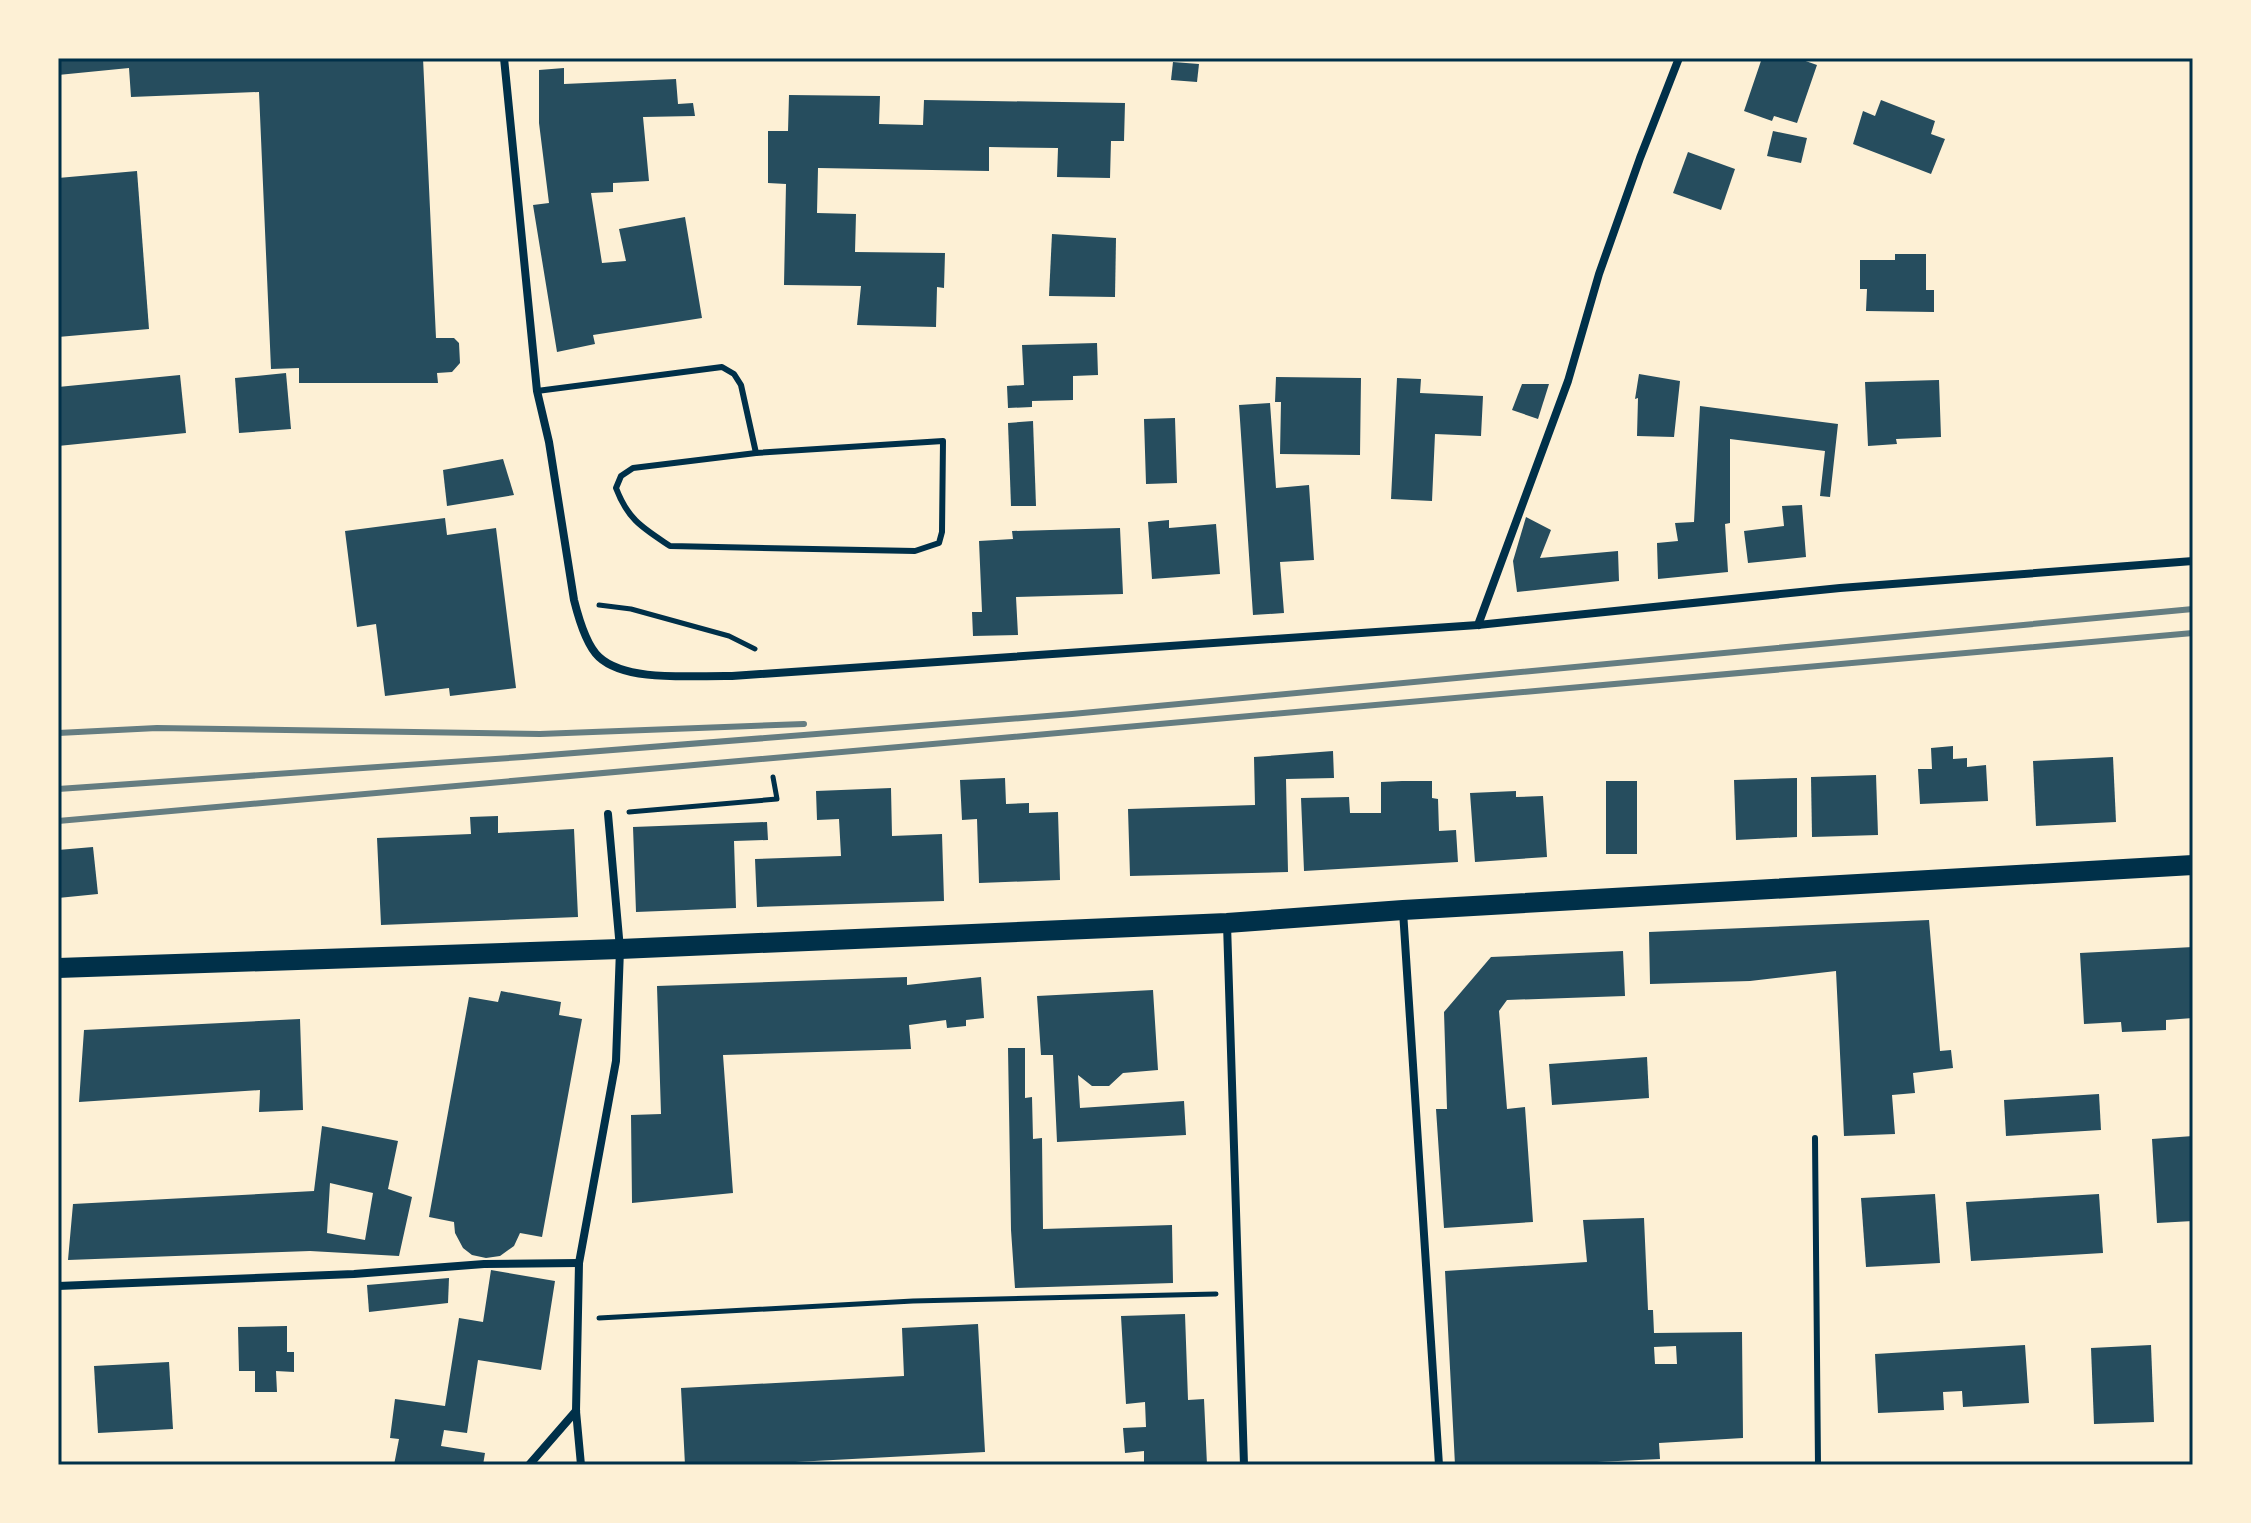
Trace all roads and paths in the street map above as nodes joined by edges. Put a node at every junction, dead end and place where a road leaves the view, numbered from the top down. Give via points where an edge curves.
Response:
1 (504, 58) edge
2 (1679, 58) edge
3 (537, 391) junction
4 (756, 453) junction
5 (2193, 561) edge
6 (574, 600) junction
7 (1478, 625) junction
8 (755, 649) dead end
9 (773, 777) dead end
10 (608, 814) joint
11 (2193, 865) edge
12 (1403, 910) junction
13 (1227, 923) junction
14 (620, 949) junction
15 (58, 968) edge
16 (1815, 1138) dead end
17 (579, 1263) junction
18 (58, 1286) edge
19 (1239, 1294) junction
20 (578, 1319) junction
21 (576, 1411) junction
22 (529, 1465) edge
23 (581, 1465) edge
24 (1244, 1465) edge
25 (1439, 1465) edge
26 (1818, 1465) edge

1 - 3 street
2 - 7 street
3 - 4 lane via 722,367 741,385
3 - 6 street
4 - 4 lane via 633,468 616,488 624,511 670,546 915,551 939,543 943,441
5 - 7 street via 1840,588
6 - 7 street via 598,656 629,673 732,676
6 - 8 path via 631,609 729,636
9 - 10 path via 777,799
10 - 14 street
11 - 12 main road
12 - 13 main road
12 - 25 street
13 - 14 main road
13 - 19 street
14 - 15 main road
14 - 17 street via 616,1061
16 - 26 lane
17 - 18 street
17 - 20 street
19 - 20 path via 913,1301
19 - 24 street
20 - 21 street
21 - 22 street
21 - 23 street

